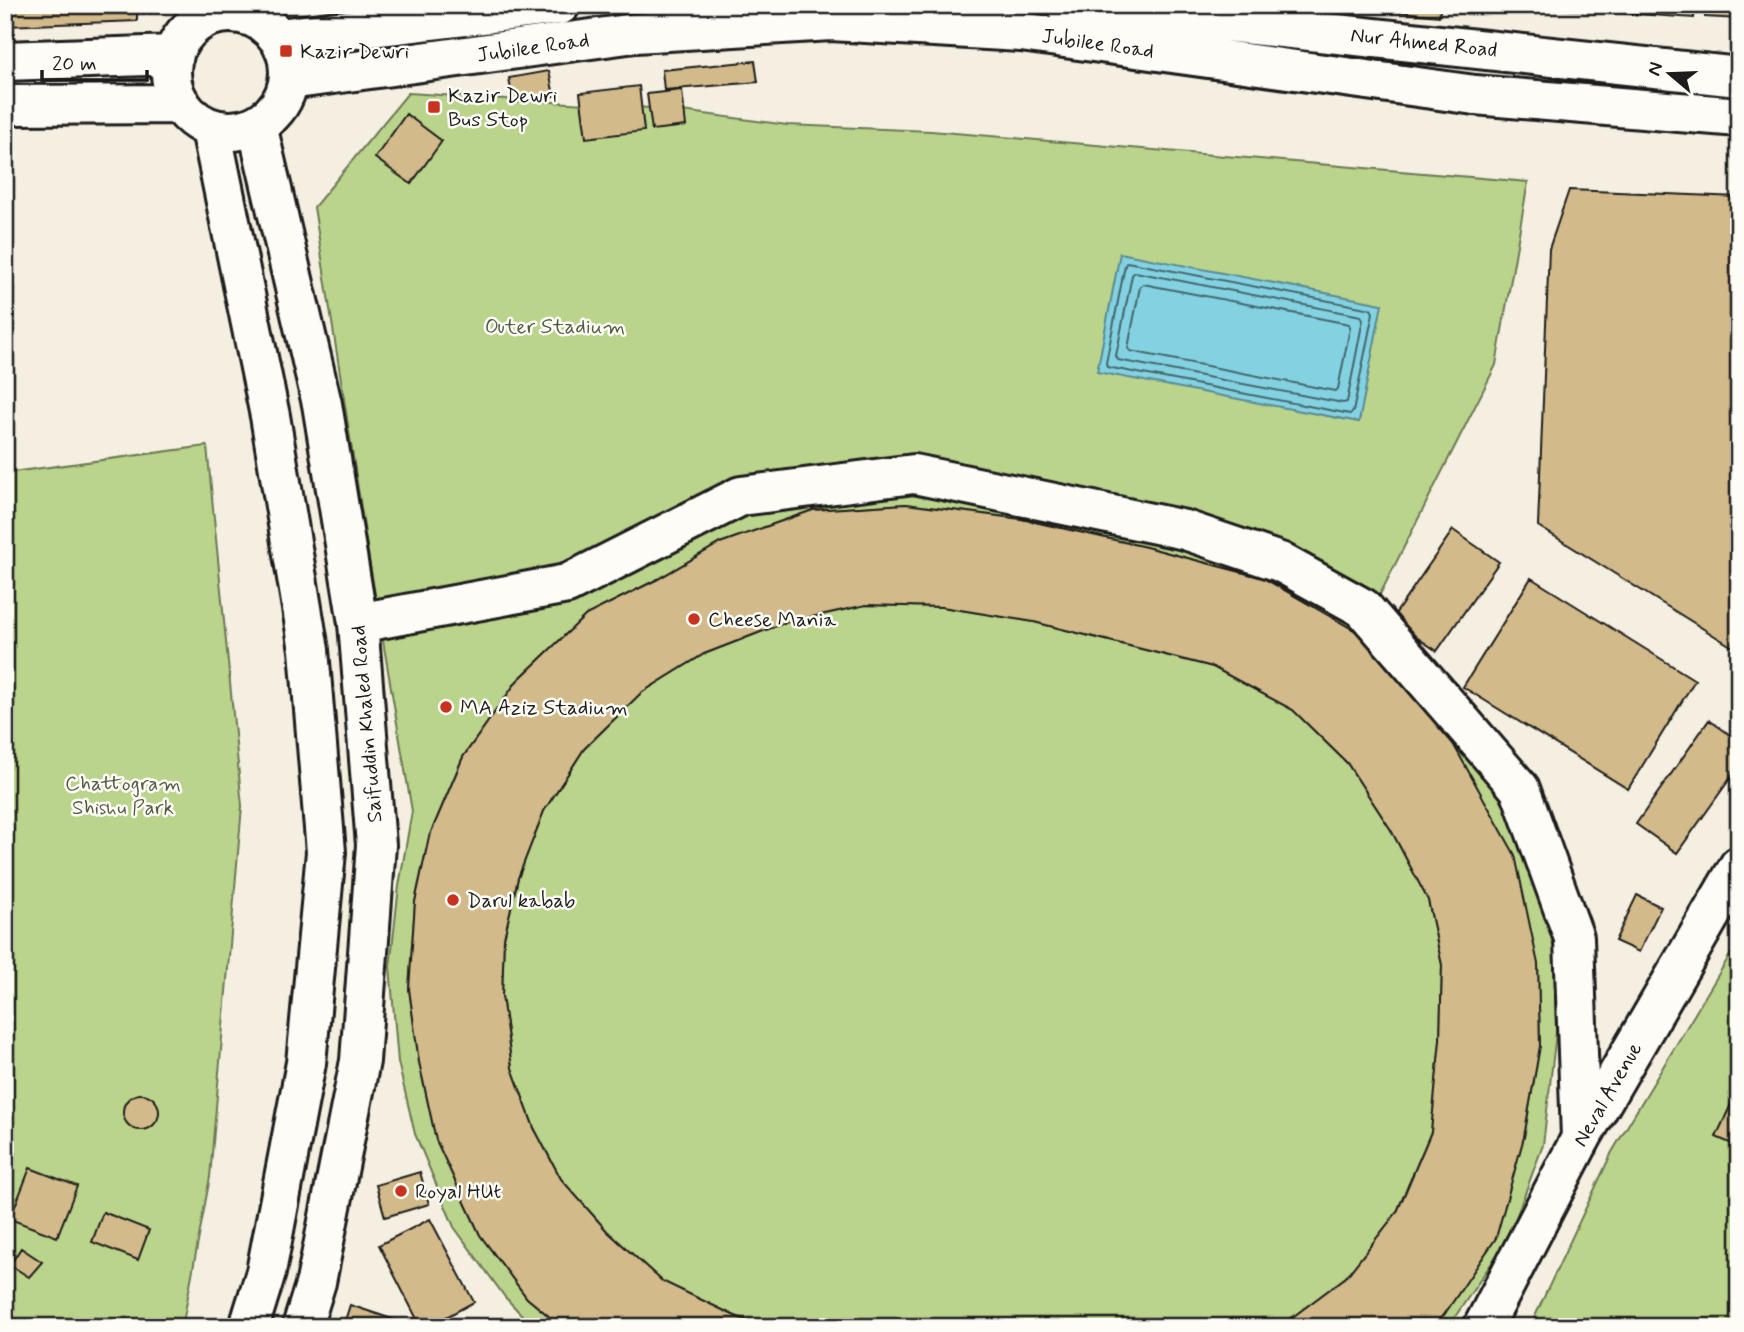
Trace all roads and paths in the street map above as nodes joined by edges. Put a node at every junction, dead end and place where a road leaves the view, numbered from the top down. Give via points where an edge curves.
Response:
1 (560, 5) edge
2 (1066, 5) edge
3 (218, 10) edge
4 (278, 38) junction
5 (174, 55) junction
6 (5, 61) edge
7 (1739, 77) edge
8 (289, 80) junction
9 (180, 104) junction
10 (5, 105) edge
11 (1739, 117) edge
12 (257, 125) junction
13 (211, 129) junction
14 (358, 623) junction
15 (1739, 866) edge
16 (1581, 1138) junction
17 (249, 1327) edge
18 (302, 1327) edge
19 (1483, 1327) edge

1 - 4 main road
2 - 7 main road, Nur Ahmed Road
3 - 4 main road via 252,17
3 - 5 main road via 191,28
4 - 8 main road via 286,51
5 - 6 main road
5 - 9 main road via 172,80
8 - 11 main road, Jubilee Road via 635,33 831,21 1021,32 1475,95
8 - 12 main road via 284,98
9 - 10 main road
9 - 13 main road
12 - 13 main road via 226,132
12 - 14 main road, Saifuddin Khaled Road via 322,404
13 - 17 main road via 270,416 309,650 326,852 306,1063 266,1272
14 - 16 main road via 567,584 741,496 914,474 1185,530 1280,562 1363,608 1520,789 1574,939
14 - 18 main road, Saifuddin Khaled Road via 376,845 360,1060 316,1282
15 - 16 main road, Neval Avenue
16 - 19 main road, Neval Avenue

